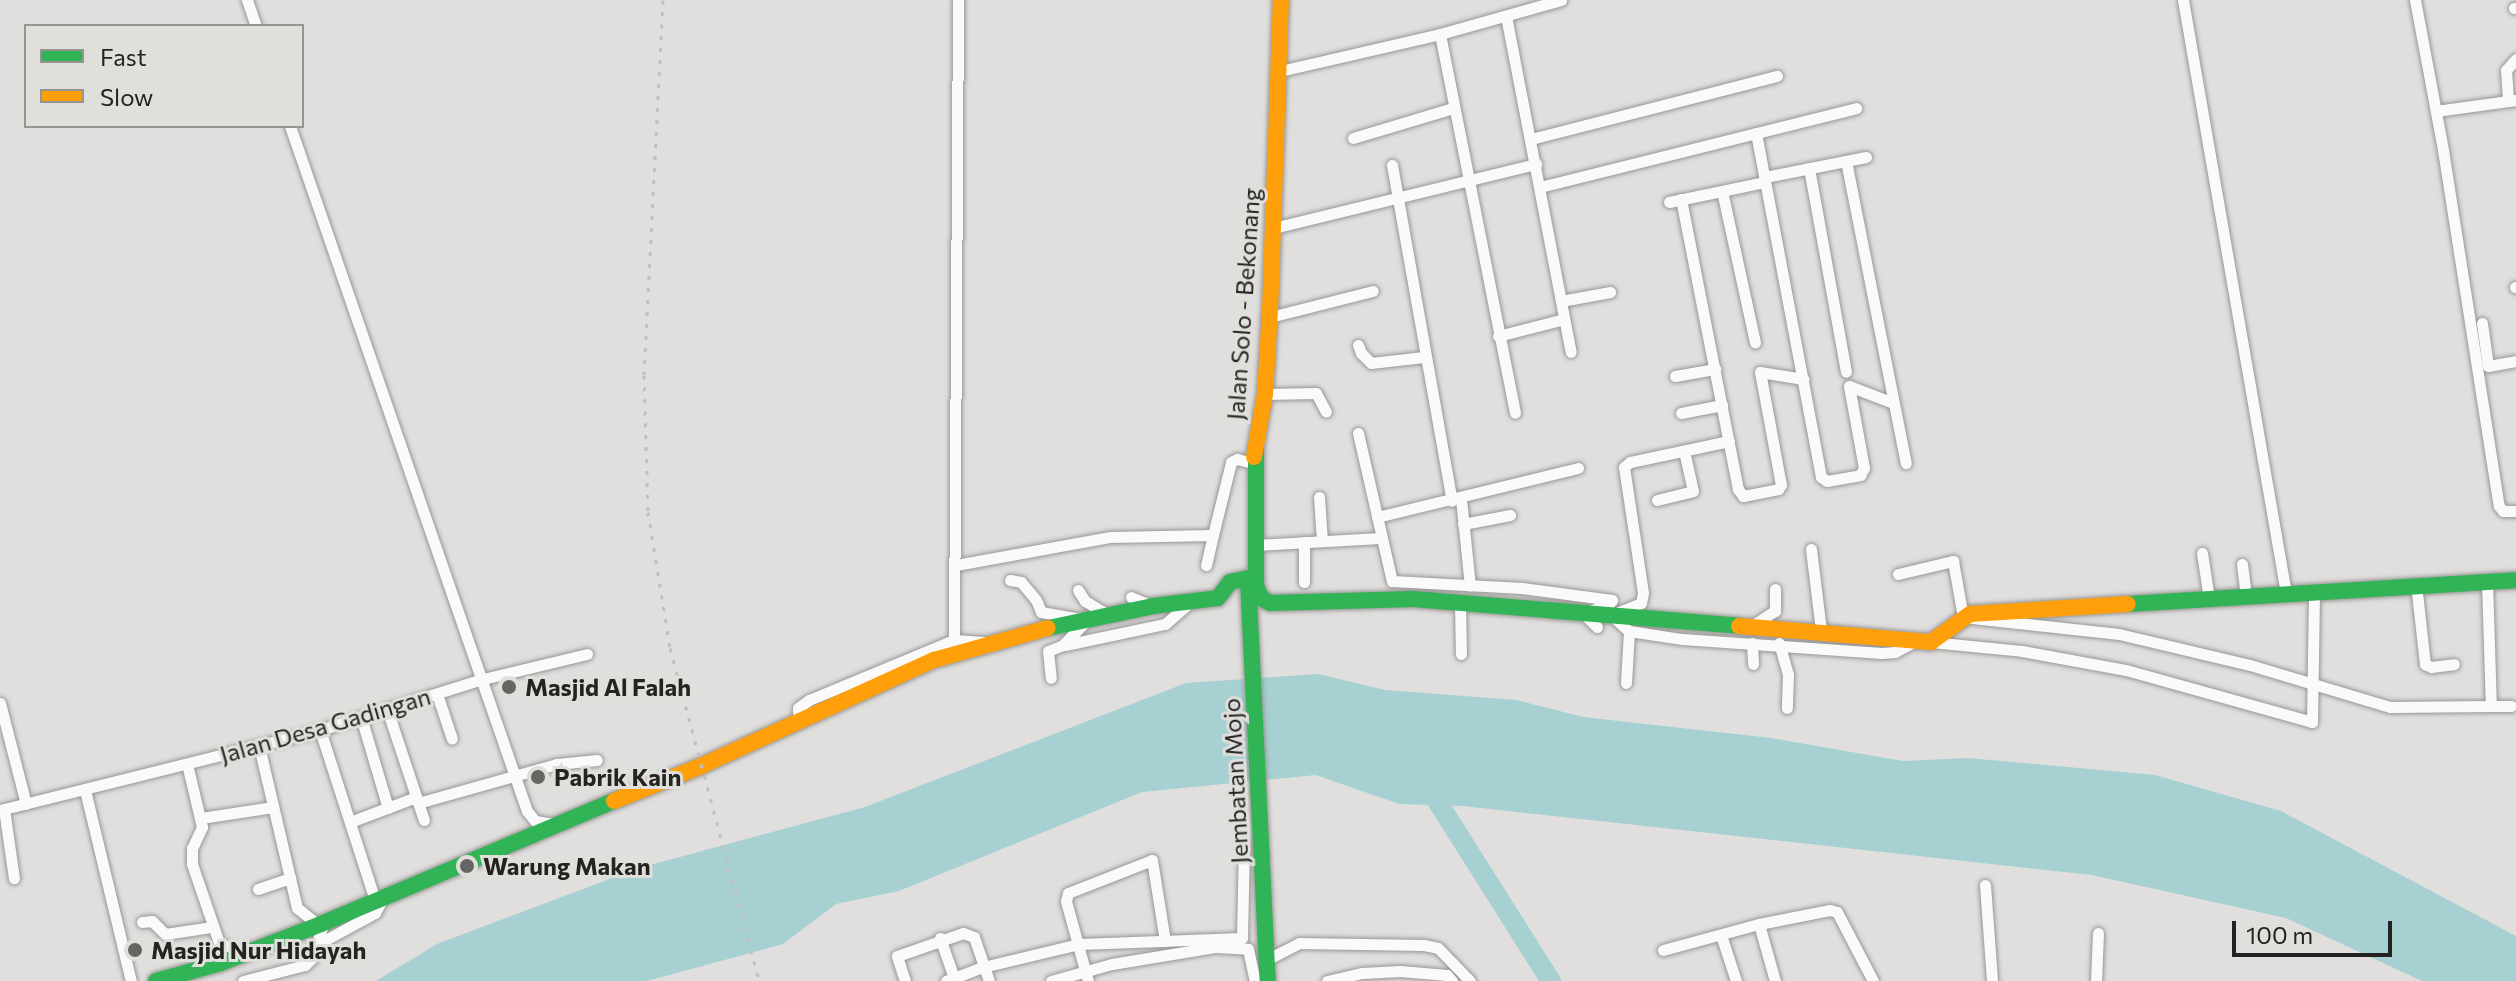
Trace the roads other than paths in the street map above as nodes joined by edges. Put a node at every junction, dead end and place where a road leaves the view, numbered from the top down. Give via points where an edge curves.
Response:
1 (247, 0) edge
2 (958, 0) edge
3 (1281, 0) edge
4 (1561, 0) edge
5 (2183, 0) edge
6 (2415, 0) edge
7 (1506, 16) junction
8 (255, 24) edge
9 (1440, 34) junction
10 (2516, 59) edge
11 (1280, 71) junction
12 (1777, 76) dead end
13 (2512, 100) edge
14 (1453, 108) junction
15 (1856, 108) dead end
16 (2436, 111) junction
17 (291, 128) edge
18 (1756, 133) junction
19 (1353, 138) dead end
20 (1531, 139) junction
21 (1866, 157) dead end
22 (1846, 161) junction
23 (1536, 164) junction
24 (1392, 165) dead end
25 (1809, 168) junction
26 (1466, 178) junction
27 (1765, 180) junction
28 (1540, 187) junction
29 (1722, 191) junction
30 (1398, 197) junction
31 (1273, 228) junction
32 (1373, 291) dead end
33 (1610, 292) dead end
34 (1561, 301) junction
35 (1270, 317) junction
36 (1564, 319) junction
37 (2482, 323) dead end
38 (1498, 336) junction
39 (1755, 342) dead end
40 (1358, 345) dead end
41 (1571, 352) dead end
42 (1424, 357) junction
43 (2516, 361) edge
44 (1715, 369) junction
45 (1846, 372) dead end
46 (1675, 376) dead end
47 (1803, 379) junction
48 (1265, 394) junction
49 (1891, 402) junction
50 (1722, 405) junction
51 (1326, 412) dead end
52 (1515, 413) dead end
53 (1681, 413) dead end
54 (1358, 433) dead end
55 (1729, 441) junction
56 (1684, 451) junction
57 (1254, 455) junction
58 (1906, 463) dead end
59 (1578, 468) dead end
60 (1319, 497) dead end
61 (1456, 500) junction
62 (1657, 500) dead end
63 (2516, 511) edge
64 (1510, 515) dead end
65 (1377, 517) junction
66 (1463, 524) junction
67 (1213, 535) junction
68 (1380, 538) junction
69 (1322, 541) junction
70 (1304, 542) junction
71 (1256, 545) junction
72 (1811, 549) dead end
73 (2202, 553) dead end
74 (2242, 564) dead end
75 (956, 565) junction
76 (1206, 565) dead end
77 (1898, 574) dead end
78 (1249, 578) junction
79 (1010, 580) dead end
80 (2516, 580) edge
81 (1304, 582) dead end
82 (2487, 582) junction
83 (2416, 584) junction
84 (1470, 586) junction
85 (1775, 589) dead end
86 (1078, 590) dead end
87 (2314, 591) junction
88 (2286, 593) junction
89 (2246, 596) junction
90 (1131, 597) dead end
91 (1193, 599) junction
92 (2209, 599) junction
93 (1460, 604) junction
94 (1153, 606) junction
95 (1249, 610) joint
96 (1583, 613) junction
97 (1108, 615) junction
98 (1611, 615) junction
99 (1087, 620) junction
100 (1597, 627) dead end
101 (1629, 631) junction
102 (1821, 631) junction
103 (1942, 631) junction
104 (1754, 633) junction
105 (954, 640) junction
106 (989, 642) junction
107 (1063, 645) junction
108 (1783, 646) junction
109 (587, 654) dead end
110 (1461, 654) dead end
111 (1753, 664) dead end
112 (2454, 664) dead end
113 (1051, 678) dead end
114 (483, 679) junction
115 (1626, 683) dead end
116 (2313, 683) junction
117 (437, 694) junction
118 (0, 703) edge
119 (2491, 706) junction
120 (2511, 706) dead end
121 (1787, 708) dead end
122 (387, 709) junction
123 (361, 717) junction
124 (799, 723) junction
125 (320, 730) junction
126 (452, 739) dead end
127 (259, 746) junction
128 (597, 760) dead end
129 (187, 764) junction
130 (516, 774) junction
131 (85, 790) junction
132 (417, 800) junction
133 (26, 804) junction
134 (273, 807) junction
135 (388, 808) junction
136 (2, 809) edge
137 (201, 818) junction
138 (424, 820) dead end
139 (350, 822) junction
140 (554, 824) junction
141 (1244, 844) dead end
142 (14, 878) dead end
143 (290, 878) junction
144 (1985, 885) dead end
145 (258, 889) dead end
146 (380, 898) junction
147 (142, 922) dead end
148 (321, 924) junction
149 (1759, 924) junction
150 (212, 927) junction
151 (2098, 933) dead end
152 (1721, 935) junction
153 (940, 938) junction
154 (1165, 941) junction
155 (1079, 944) junction
156 (313, 947) junction
157 (1663, 950) dead end
158 (246, 954) junction
159 (1267, 954) junction
160 (1453, 962) junction
161 (983, 967) junction
162 (1086, 976) edge
163 (950, 979) edge
164 (1448, 979) edge
165 (131, 981) edge
166 (156, 981) edge
167 (243, 981) edge
168 (905, 981) edge
169 (989, 981) edge
170 (1051, 981) edge
171 (1255, 981) edge
172 (1268, 981) edge
173 (1327, 981) edge
174 (1470, 981) edge
175 (1736, 981) edge
176 (1775, 981) edge
177 (1873, 981) edge
178 (1992, 981) edge
179 (2096, 981) edge

1 - 8 street
2 - 75 street
3 - 11 street, Jalan Solo - Bekonang
4 - 7 street
5 - 88 street
6 - 16 street
7 - 9 street
7 - 20 street
9 - 11 street
9 - 14 street
10 - 13 street via 2506,70
11 - 31 street, Jalan Solo - Bekonang
12 - 20 street
13 - 16 street
14 - 19 street
14 - 26 street
15 - 18 street
16 - 63 street via 2499,506
17 - 114 street
18 - 27 street
18 - 28 street
20 - 23 street
21 - 22 street
22 - 25 street
22 - 49 street
23 - 26 street
23 - 28 street
24 - 30 street
25 - 27 street
25 - 45 street
26 - 30 street
26 - 38 street
27 - 29 street
27 - 47 street
28 - 34 street
29 - 39 street
29 - 44 street via 1675,201
30 - 31 street
30 - 42 street
31 - 35 street, Jalan Solo - Bekonang
32 - 35 street
33 - 34 street
34 - 36 street
35 - 48 street, Jalan Solo - Bekonang
36 - 38 street
36 - 41 street
37 - 43 street via 2488,366
38 - 52 street
40 - 42 street via 1371,363
42 - 61 street
44 - 46 street
44 - 50 street
47 - 49 street via 1821,477 1827,481 1860,475 1864,468 1849,386
47 - 55 street via 1760,372 1780,488 1743,496
48 - 51 street via 1316,393
48 - 57 street, Jalan Solo - Bekonang
49 - 58 street
50 - 53 street
50 - 55 street
54 - 65 street
55 - 56 street
56 - 62 street via 1693,491
56 - 98 street via 1624,467 1643,593 1641,603
57 - 67 street via 1231,462
57 - 71 street
57 - 78 street, Jalan Solo - Bekonang via 1247,502
59 - 61 street
60 - 69 street
61 - 65 street
61 - 66 street
64 - 66 street
65 - 68 street
66 - 84 street
67 - 75 street via 1101,538
67 - 76 street
68 - 69 street
68 - 84 street via 1392,581
69 - 70 street
70 - 71 street
70 - 81 street
71 - 93 street via 1256,586 1270,603 1413,599
72 - 102 street
73 - 92 street
74 - 89 street
75 - 105 street
77 - 103 street via 1953,561
78 - 91 street via 1230,582 1218,598
78 - 95 street, Jalan Solo - Bekonang
79 - 99 street via 1021,582 1041,612
80 - 82 street
82 - 83 street
82 - 119 street
83 - 87 street
83 - 112 street via 2424,662 2431,667
84 - 96 street via 1611,599 1608,605
85 - 104 street via 1775,611
86 - 97 street
87 - 88 street
87 - 116 street
88 - 89 street
89 - 92 street
90 - 94 street
91 - 94 street
91 - 107 street via 1165,624
92 - 103 street
93 - 96 street
93 - 110 street
94 - 97 street
95 - 159 street, Jembatan Mojo
96 - 98 street
96 - 100 street
97 - 99 street
98 - 101 street
98 - 104 street
99 - 106 street
99 - 107 street
101 - 104 street via 1682,639
101 - 115 street
102 - 103 street
102 - 104 street
103 - 108 street via 1895,652
103 - 116 street via 2119,634
103 - 116 street via 2126,670 2312,722
104 - 108 street
104 - 111 street
105 - 106 street
105 - 124 street via 809,700 798,708
106 - 124 street via 934,660
107 - 113 street via 1048,651
108 - 121 street
109 - 114 street, Jalan Desa Gadingan
114 - 117 street, Jalan Desa Gadingan
114 - 130 street
116 - 119 street via 2397,708
117 - 122 street, Jalan Desa Gadingan
117 - 126 street
118 - 133 street
119 - 120 street
122 - 123 street, Jalan Desa Gadingan
122 - 132 street
123 - 125 street, Jalan Desa Gadingan
123 - 135 street
124 - 140 street
125 - 127 street, Jalan Desa Gadingan
125 - 139 street
127 - 129 street, Jalan Desa Gadingan
127 - 134 street
128 - 130 street
129 - 131 street, Jalan Desa Gadingan
129 - 137 street
130 - 132 street
130 - 140 street via 530,817
131 - 133 street, Jalan Desa Gadingan
131 - 165 street
132 - 135 street
132 - 138 street
133 - 136 street, Jalan Desa Gadingan
134 - 137 street
134 - 143 street
135 - 139 street
136 - 142 street
137 - 150 street via 190,858
139 - 146 street
140 - 146 street
141 - 154 street via 1243,936
143 - 145 street
143 - 148 street via 301,914
144 - 178 street
146 - 148 street
146 - 156 street via 375,913
147 - 150 street via 152,921 165,934
148 - 156 street
148 - 158 street
149 - 152 street
149 - 176 street
149 - 177 street via 1834,910
150 - 158 street via 224,948
151 - 179 street
152 - 157 street
152 - 175 street
153 - 161 street via 969,933
153 - 163 street
153 - 168 street via 897,956
154 - 155 street
154 - 155 street via 1152,860 1068,893
155 - 161 street
155 - 162 street
156 - 167 street via 305,965
158 - 166 street
159 - 160 street via 1299,943 1424,945 1438,948
159 - 172 street, Jembatan Mojo
160 - 164 street
160 - 174 street
161 - 163 street
161 - 169 street
162 - 170 street
162 - 171 street via 1188,949 1240,947 1252,955
164 - 173 street via 1391,971

